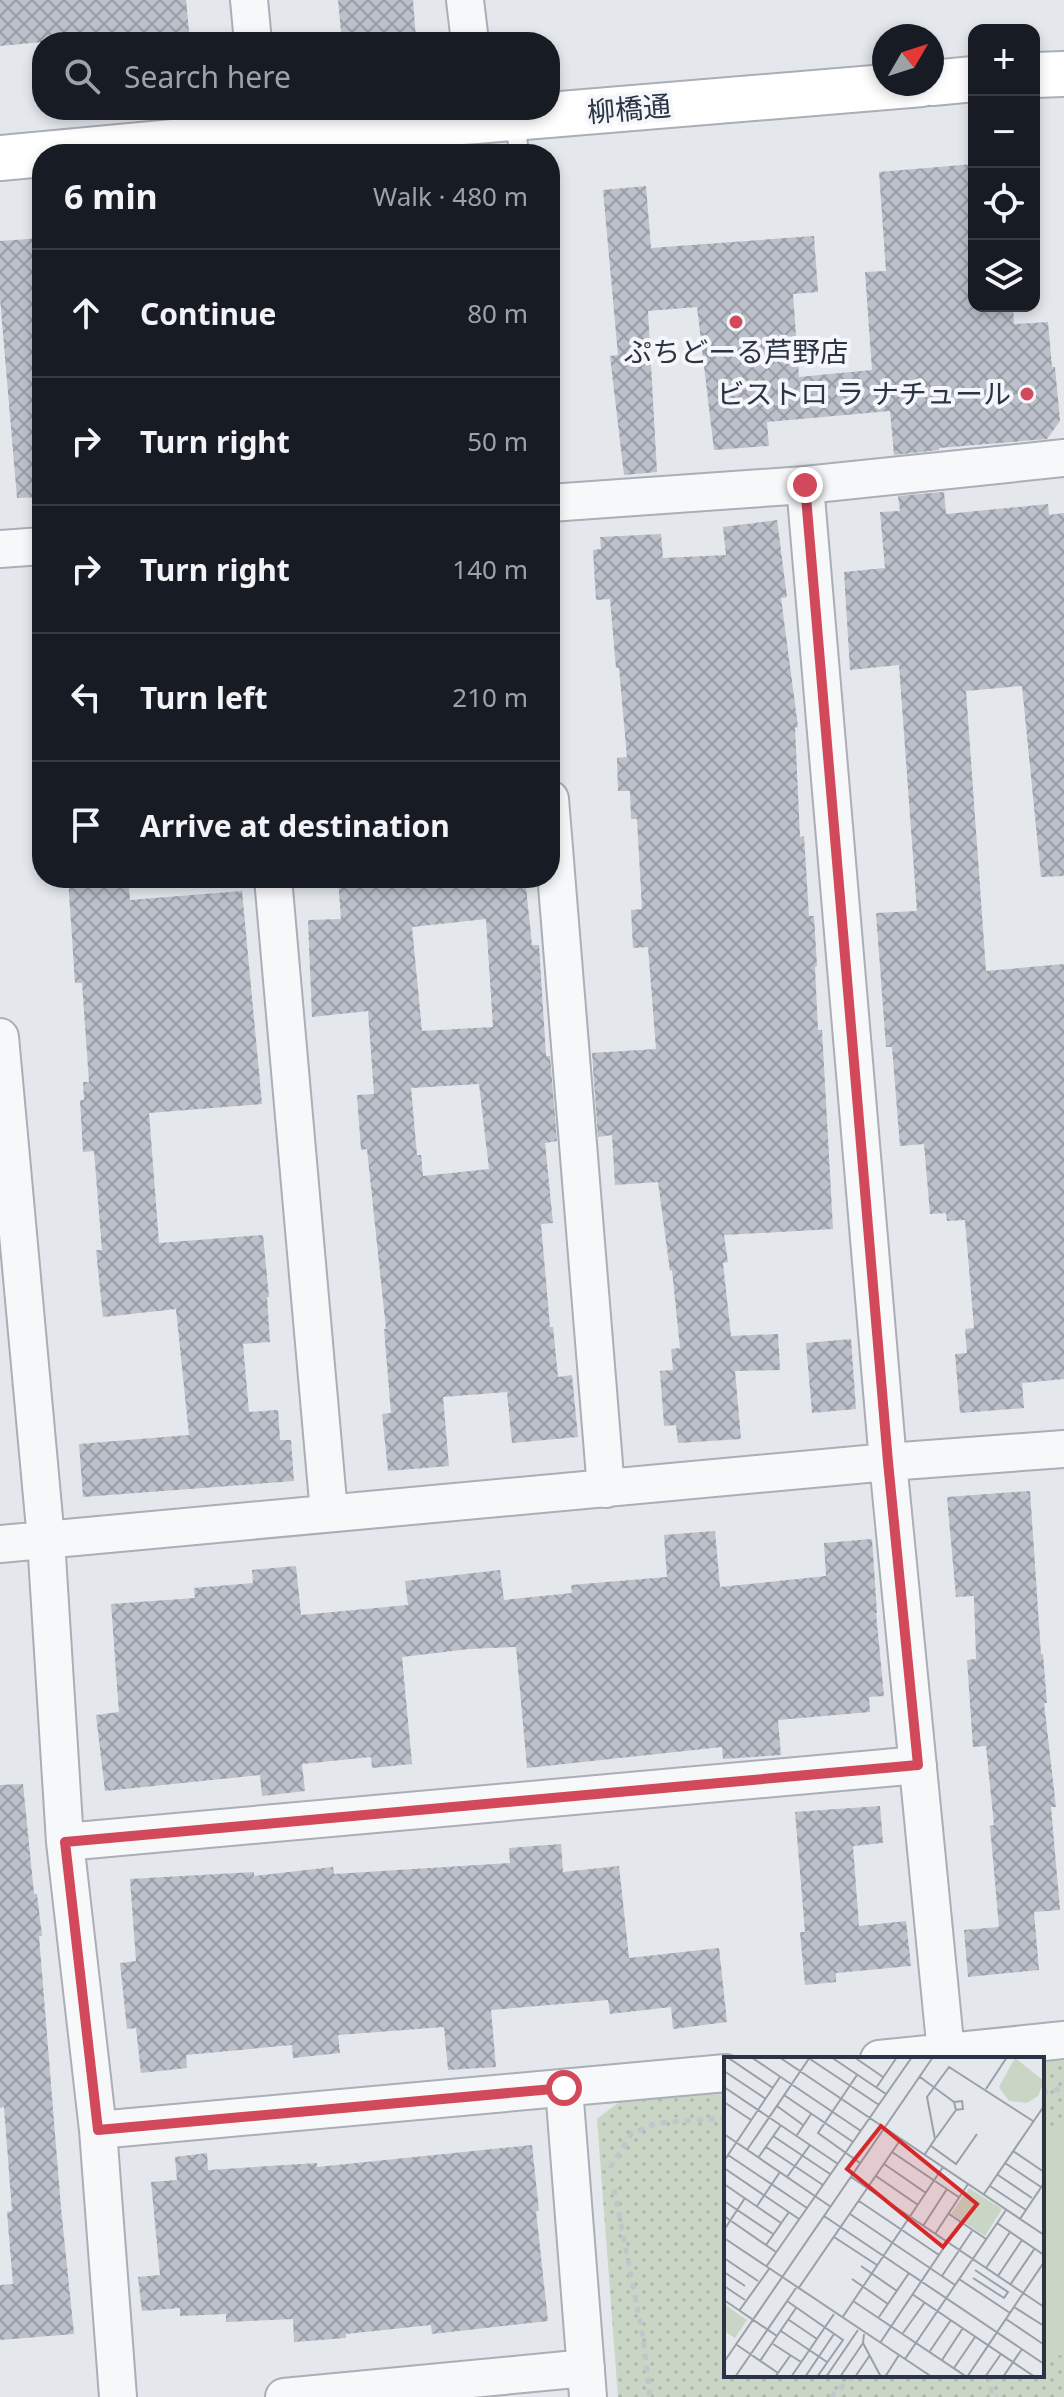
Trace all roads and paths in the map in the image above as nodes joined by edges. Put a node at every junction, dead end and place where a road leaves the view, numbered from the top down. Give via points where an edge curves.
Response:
1 (249, 0) edge
2 (465, 0) edge
3 (252, 32) edge
4 (469, 32) edge
5 (1064, 74) edge
6 (1040, 75) edge
7 (968, 80) edge
8 (944, 82) edge
9 (872, 89) edge
10 (558, 120) edge
11 (560, 120) edge
12 (261, 122) edge
13 (497, 126) edge
14 (418, 139) edge
15 (102, 144) edge
16 (32, 154) edge
17 (0, 158) edge
18 (1064, 458) edge
19 (805, 485) junction
20 (560, 502) edge
21 (32, 547) edge
22 (0, 549) edge
23 (274, 888) edge
24 (557, 888) edge
25 (0, 1037) edge
26 (1064, 1449) edge
27 (888, 1462) junction
28 (606, 1489) junction
29 (329, 1513) junction
30 (46, 1540) junction
31 (0, 1544) edge
32 (918, 1765) junction
33 (65, 1842) junction
34 (1064, 2040) edge
35 (946, 2053) junction
36 (901, 2057) edge
37 (724, 2073) edge
38 (564, 2088) junction
39 (1064, 2089) edge
40 (1044, 2092) edge
41 (724, 2118) edge
42 (98, 2130) junction
43 (853, 2377) edge
44 (990, 2377) edge
45 (587, 2383) edge
46 (118, 2397) edge
47 (284, 2397) edge
48 (650, 2397) edge
49 (831, 2397) edge
50 (997, 2397) edge

1 - 3 street
2 - 4 street
5 - 6 street
7 - 8 street
9 - 11 street, 柳橋通
10 - 13 street, 柳橋通
12 - 14 street, 柳橋通
12 - 15 street, 柳橋通
13 - 14 street, 柳橋通
16 - 17 street, 柳橋通
18 - 19 street
19 - 20 street
19 - 27 street
21 - 22 street
23 - 29 street
24 - 28 street
25 - 30 street
26 - 27 street
27 - 28 street
27 - 32 street
28 - 29 street
29 - 30 street
30 - 31 street
30 - 33 street
32 - 33 street
32 - 35 street
33 - 42 street
34 - 35 street
35 - 36 street
37 - 38 street
38 - 42 street
38 - 45 street
39 - 40 path
41 - 48 path via 657,2123 632,2133 610,2167
42 - 46 street
43 - 49 path
44 - 50 path via 992,2395
45 - 47 street

